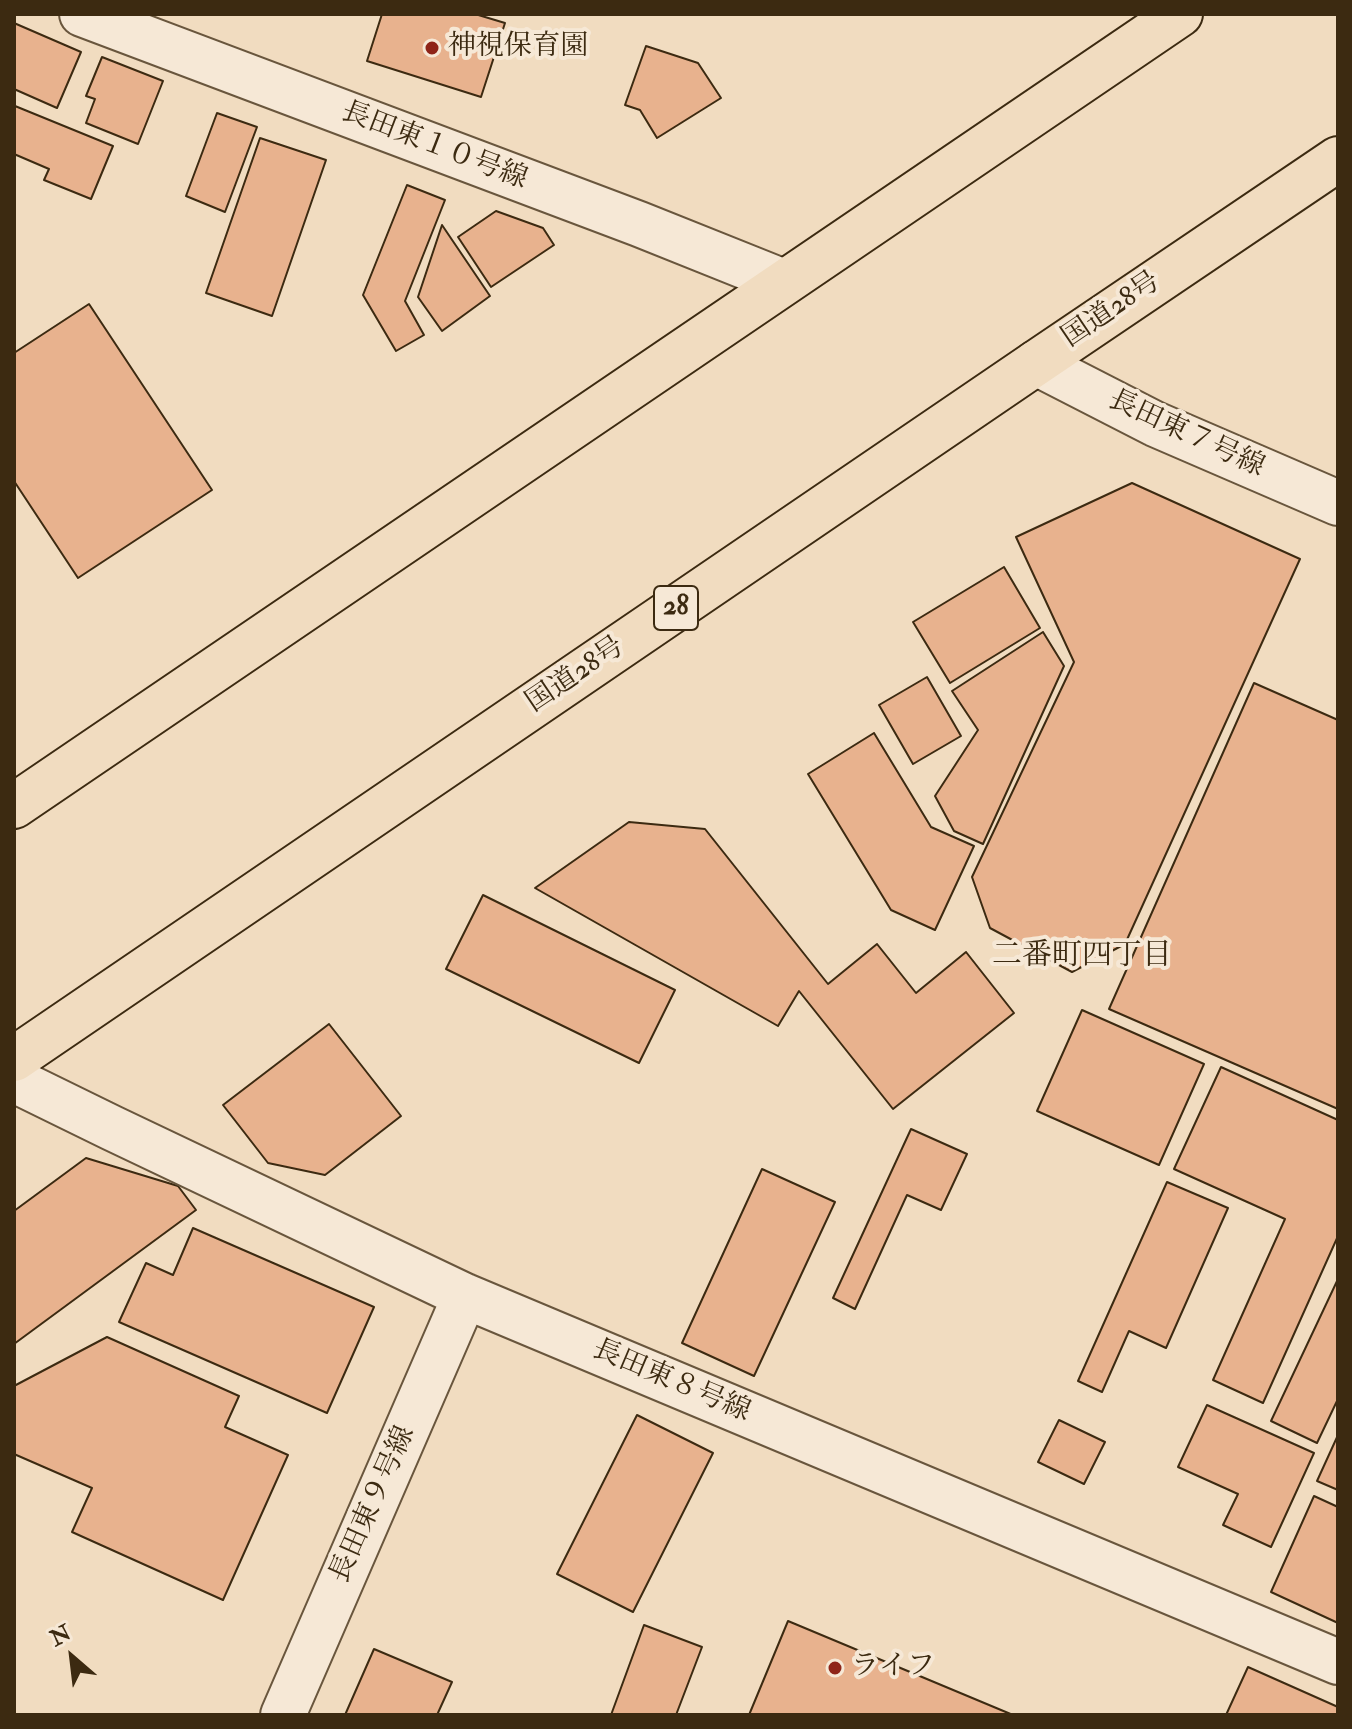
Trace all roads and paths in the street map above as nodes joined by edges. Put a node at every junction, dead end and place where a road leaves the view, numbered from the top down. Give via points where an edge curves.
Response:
1 (82, 14) edge
2 (1180, 14) edge
3 (1338, 159) edge
4 (784, 282) junction
5 (1036, 363) junction
6 (1338, 503) edge
7 (14, 806) edge
8 (14, 1059) edge
9 (14, 1080) edge
10 (465, 1296) junction
11 (1338, 1662) edge
12 (283, 1715) edge

1 - 4 street, 長田東１０号線
2 - 4 highway
3 - 5 highway, 国道28号 / 28
4 - 7 highway
5 - 6 street, 長田東７号線 via 1155,424
5 - 8 highway, 国道28号 / 28
9 - 10 street, 長田東８号線
10 - 11 street, 長田東８号線
10 - 12 street, 長田東９号線

